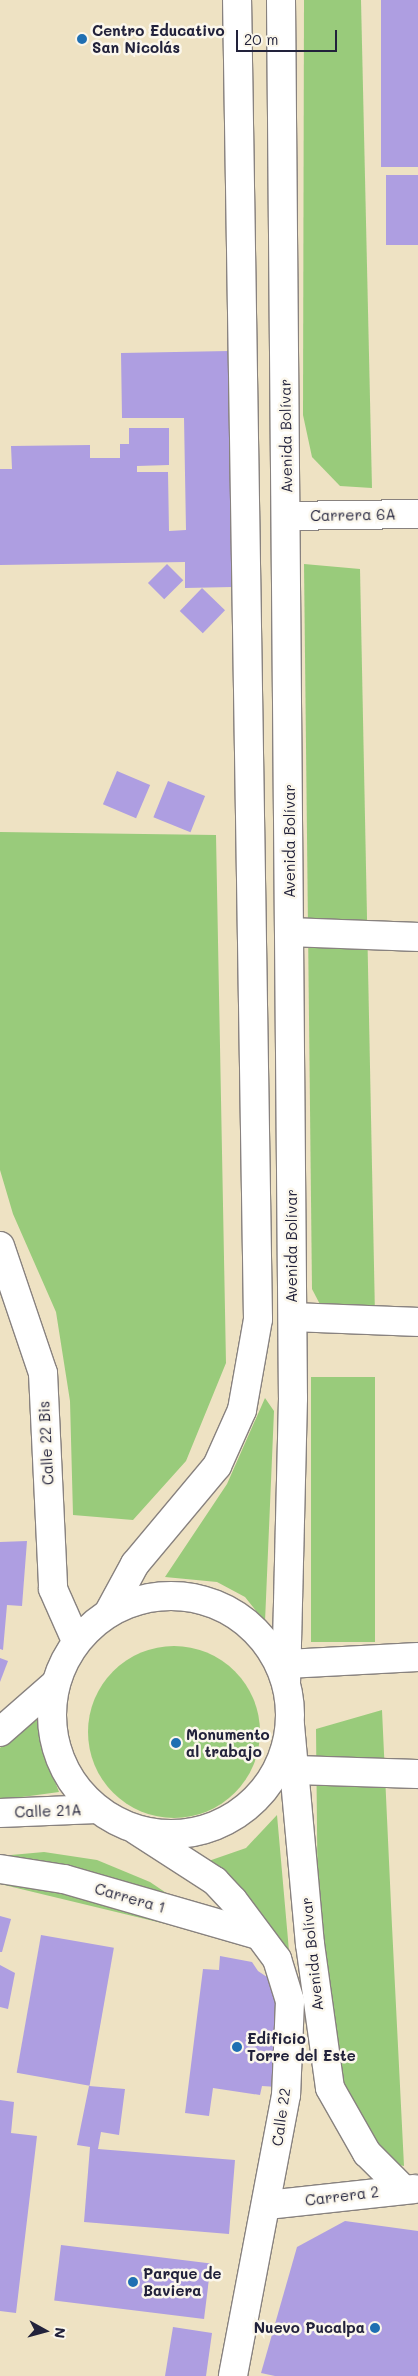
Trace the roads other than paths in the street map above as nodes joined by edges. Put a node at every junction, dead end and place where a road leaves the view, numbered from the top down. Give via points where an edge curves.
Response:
1 (237, 0) edge
2 (281, 0) edge
3 (418, 514) edge
4 (287, 516) junction
5 (290, 932) junction
6 (418, 937) edge
7 (0, 1246) edge
8 (293, 1317) junction
9 (418, 1322) edge
10 (109, 1612) junction
11 (76, 1641) junction
12 (418, 1657) edge
13 (287, 1673) junction
14 (56, 1683) junction
15 (290, 1725) junction
16 (0, 1732) edge
17 (295, 1770) junction
18 (418, 1774) edge
19 (97, 1810) junction
20 (0, 1813) edge
21 (136, 1830) junction
22 (0, 1869) edge
23 (258, 1934) junction
24 (410, 2188) edge
25 (267, 2205) junction
26 (233, 2376) edge

1 - 10 main road via 258,1319 242,1410 217,1466 135,1564
2 - 4 main road, Avenida Bolívar
3 - 4 main road, Carrera 6A
4 - 5 main road, Avenida Bolívar
5 - 6 main road
5 - 8 main road, Avenida Bolívar
7 - 11 main road, Calle 22 Bis via 43,1373 53,1589
8 - 9 main road
8 - 13 main road, Avenida Bolívar
10 - 11 main road
10 - 13 main road via 150,1596 194,1597 234,1612 267,1642
11 - 14 main road
12 - 13 main road
13 - 15 main road, Avenida Bolívar
14 - 16 main road
14 - 19 main road via 52,1729 60,1756 66,1774
15 - 17 main road, Avenida Bolívar
15 - 21 main road via 282,1760 269,1783 238,1815 206,1830 171,1836
17 - 18 main road
17 - 24 main road, Avenida Bolívar via 310,1944 330,2088 367,2153
19 - 20 main road, Calle 21A
19 - 21 main road
21 - 23 main road, Calle 22 via 215,1881
22 - 23 main road, Carrera 1 via 64,1879
23 - 25 main road, Calle 22 via 277,1960 290,2001 286,2095
24 - 25 main road, Carrera 2
25 - 26 main road, Calle 22

